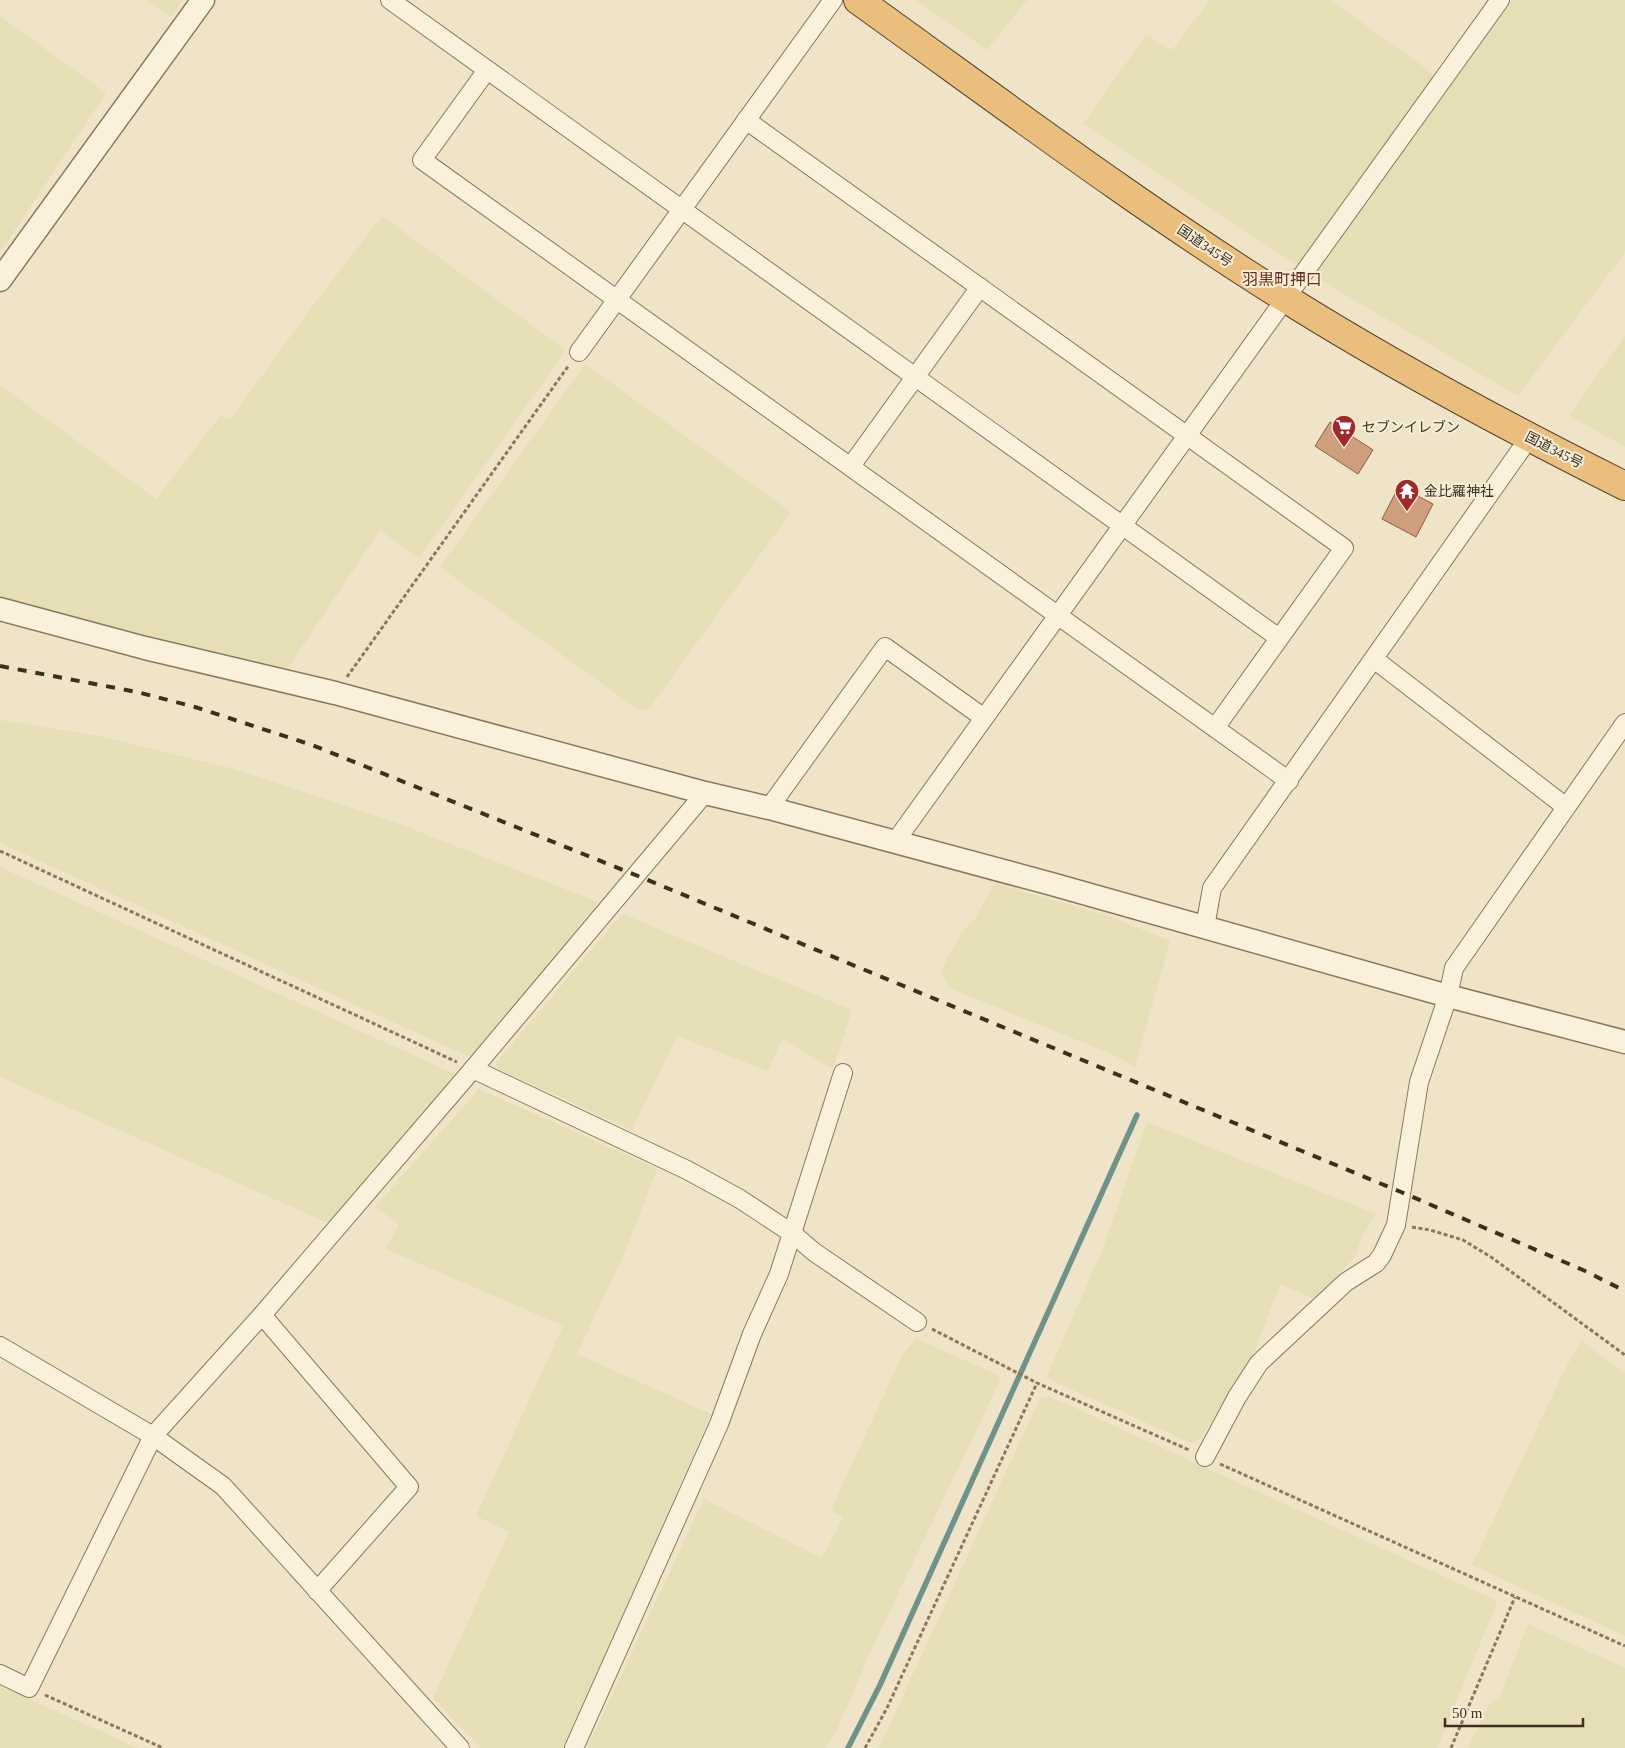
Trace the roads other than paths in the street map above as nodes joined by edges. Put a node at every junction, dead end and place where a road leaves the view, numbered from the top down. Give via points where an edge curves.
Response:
1 (203, 0) edge
2 (390, 0) edge
3 (833, 0) edge
4 (858, 0) edge
5 (1500, 0) edge
6 (487, 70) junction
7 (746, 120) junction
8 (682, 210) junction
9 (0, 280) edge
10 (980, 287) junction
11 (1285, 298) junction
12 (618, 299) junction
13 (579, 352) road end
14 (915, 377) junction
15 (1187, 436) junction
16 (1529, 438) junction
17 (851, 466) junction
18 (1625, 486) edge
19 (1122, 526) junction
20 (0, 609) edge
21 (1058, 615) junction
22 (1279, 638) junction
23 (1374, 659) junction
24 (984, 718) junction
25 (1625, 723) edge
26 (1215, 728) junction
27 (1289, 781) junction
28 (706, 793) junction
29 (1566, 807) junction
30 (769, 808) junction
31 (895, 842) junction
32 (1205, 927) junction
33 (1448, 996) junction
34 (1625, 1042) edge
35 (473, 1070) junction
36 (843, 1073) dead end
37 (793, 1234) junction
38 (262, 1315) junction
39 (918, 1322) road end
40 (0, 1346) edge
41 (154, 1436) junction
42 (1204, 1457) road end
43 (317, 1591) junction
44 (0, 1674) edge
45 (460, 1748) edge
46 (574, 1748) edge

1 - 9 street
2 - 6 street
3 - 7 street
4 - 11 highway, 国道345号 via 1137,200
5 - 11 street
6 - 8 street
6 - 12 street via 422,160
7 - 8 street
7 - 10 street
8 - 12 street
8 - 14 street
10 - 14 street
10 - 15 street
11 - 15 street
11 - 16 highway, 国道345号 via 1405,371
12 - 13 street
12 - 17 street
14 - 17 street
14 - 19 street
15 - 19 street
15 - 22 street via 1344,548
16 - 18 highway, 国道345号
16 - 23 street
17 - 21 street
19 - 21 street
19 - 22 street
20 - 28 street via 145,648 335,693
21 - 24 street
21 - 26 street
22 - 26 street
23 - 27 street
23 - 29 street
24 - 30 street via 885,647
24 - 31 street
25 - 29 street
26 - 27 street
27 - 32 street via 1212,888
28 - 30 street
28 - 35 street
29 - 33 street via 1454,968
30 - 31 street
31 - 32 street
32 - 33 street
33 - 34 street
33 - 42 street via 1419,1082 1396,1225 1376,1263 1346,1282 1259,1363
35 - 37 street via 687,1170 740,1199
35 - 38 street
36 - 37 street
37 - 39 street via 814,1252
37 - 46 street via 719,1424
38 - 41 street
38 - 43 street via 409,1487
40 - 41 street
41 - 43 street via 223,1486
41 - 44 street via 29,1688
43 - 45 street

